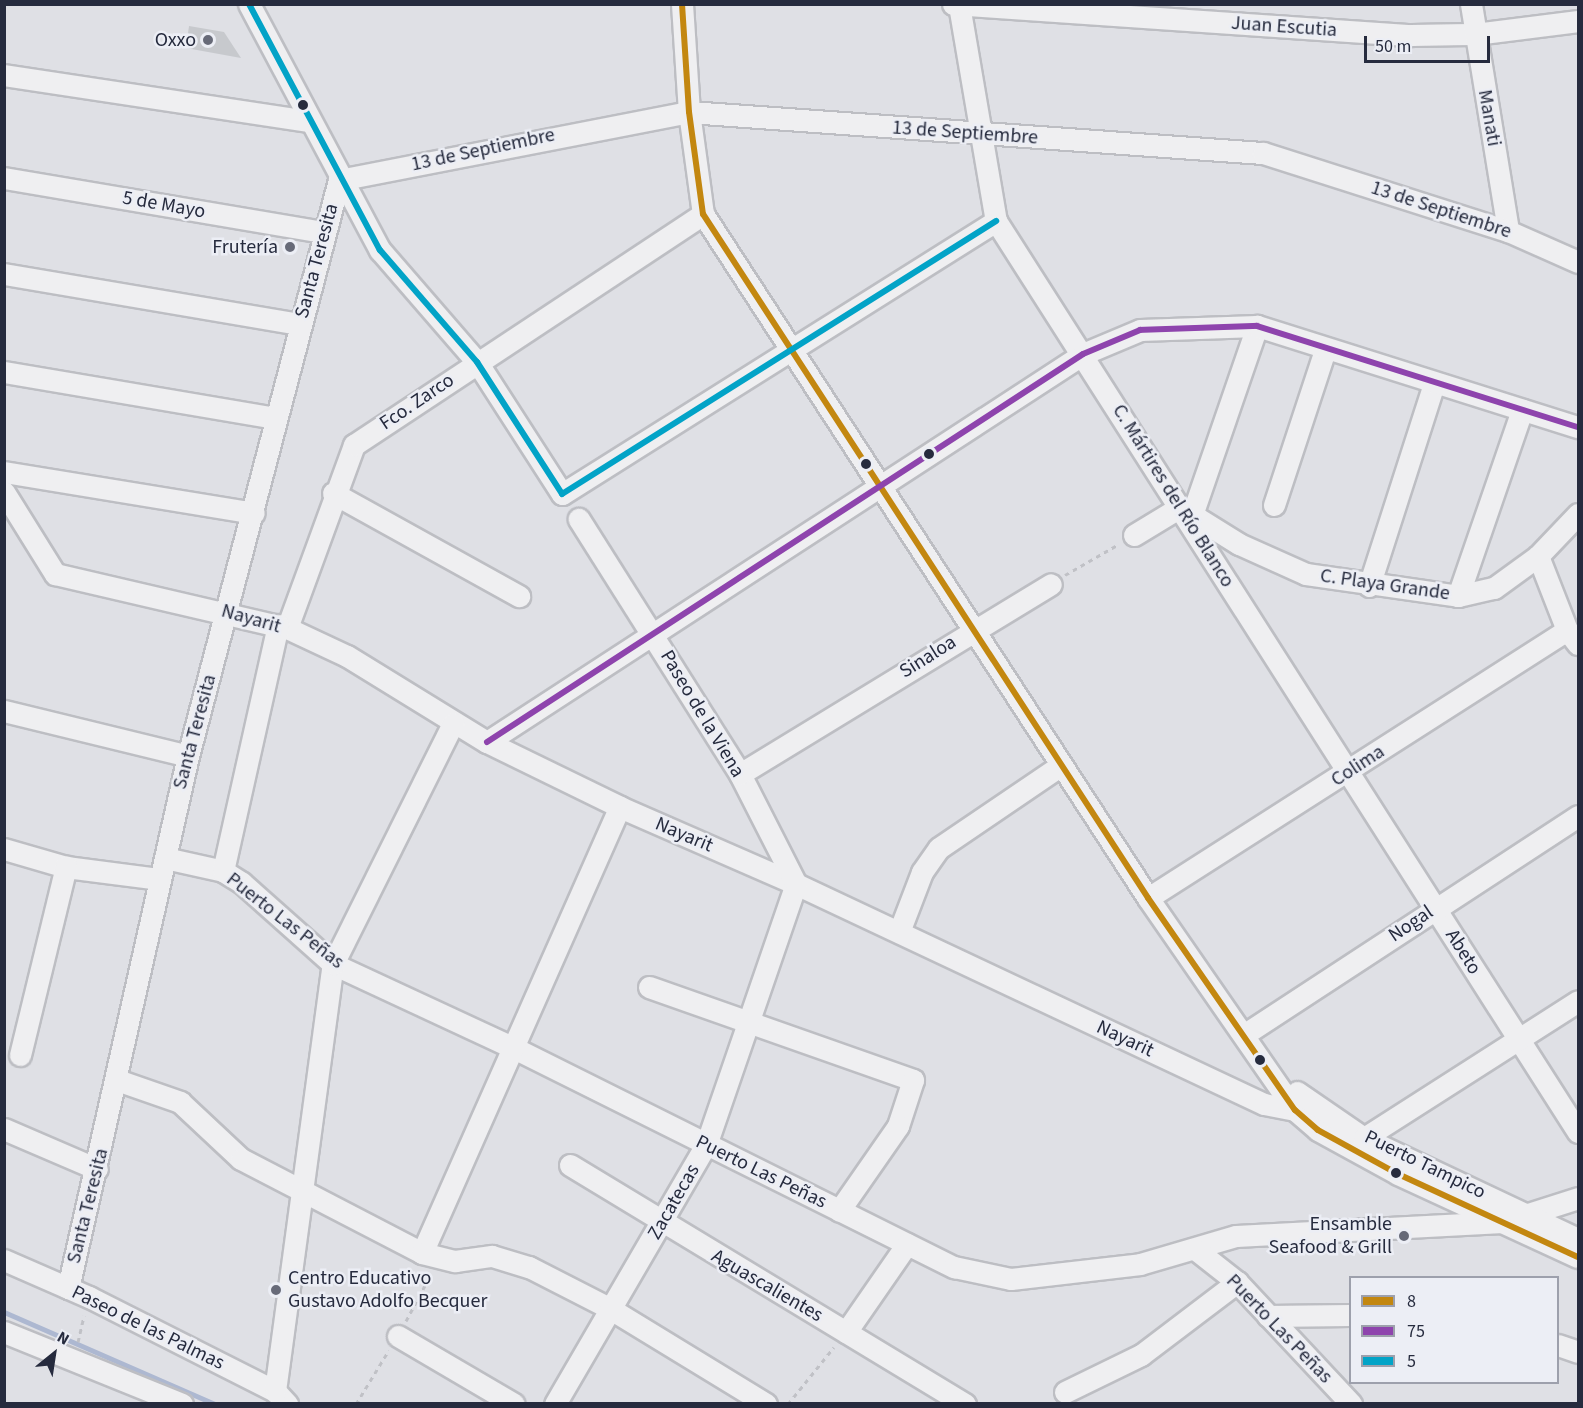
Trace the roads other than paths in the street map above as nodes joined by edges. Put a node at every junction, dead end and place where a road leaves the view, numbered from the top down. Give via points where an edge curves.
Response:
1 (249, 4) edge
2 (682, 4) edge
3 (953, 4) edge
4 (1471, 4) edge
5 (959, 5) edge
6 (1039, 7) edge
7 (1578, 21) edge
8 (1475, 34) junction
9 (5, 81) edge
10 (689, 112) junction
11 (309, 121) junction
12 (981, 134) junction
13 (4, 178) edge
14 (339, 180) junction
15 (703, 214) junction
16 (996, 221) junction
17 (1508, 231) junction
18 (323, 232) junction
19 (1578, 262) edge
20 (4, 274) edge
21 (300, 324) junction
22 (1257, 326) junction
23 (1324, 350) junction
24 (796, 351) junction
25 (1083, 354) junction
26 (477, 362) junction
27 (4, 372) edge
28 (1434, 384) junction
29 (1522, 411) junction
30 (276, 418) junction
31 (1578, 427) edge
32 (4, 472) edge
33 (883, 488) junction
34 (4, 492) edge
35 (333, 493) junction
36 (1274, 505) dead end
37 (1186, 511) junction
38 (254, 513) junction
39 (1578, 514) edge
40 (579, 519) dead end
41 (1134, 535) road end
42 (1538, 556) junction
43 (1051, 584) road end
44 (1369, 586) junction
45 (519, 596) dead end
46 (1458, 596) junction
47 (228, 611) junction
48 (282, 627) junction
49 (975, 628) junction
50 (654, 633) junction
51 (1573, 637) edge
52 (4, 711) edge
53 (453, 723) junction
54 (487, 742) junction
55 (188, 756) junction
56 (1060, 765) junction
57 (1347, 773) junction
58 (740, 774) junction
59 (620, 807) junction
60 (1578, 816) edge
61 (4, 849) edge
62 (165, 858) junction
63 (66, 867) junction
64 (223, 872) junction
65 (160, 879) junction
66 (796, 884) junction
67 (1148, 898) junction
68 (1435, 907) junction
69 (899, 932) junction
70 (333, 964) junction
71 (649, 987) dead end
72 (1578, 1001) edge
73 (749, 1023) junction
74 (1245, 1035) junction
75 (1518, 1039) junction
76 (512, 1047) junction
77 (20, 1055) dead end
78 (117, 1080) junction
79 (1301, 1105) junction
80 (4, 1129) edge
81 (1578, 1131) edge
82 (1364, 1138) junction
83 (706, 1146) junction
84 (570, 1166) dead end
85 (97, 1169) junction
86 (302, 1190) junction
87 (1578, 1198) edge
88 (839, 1211) junction
89 (1528, 1215) junction
90 (1503, 1222) junction
91 (662, 1224) junction
92 (1578, 1239) edge
93 (907, 1244) junction
94 (1195, 1249) junction
95 (422, 1253) junction
96 (1578, 1257) edge
97 (4, 1260) edge
98 (1237, 1282) junction
99 (68, 1288) junction
100 (609, 1308) junction
101 (1349, 1315) edge
102 (1268, 1316) junction
103 (4, 1332) edge
104 (846, 1332) junction
105 (398, 1336) dead end
106 (1559, 1347) edge
107 (1578, 1352) edge
108 (1065, 1392) dead end
109 (281, 1398) edge
110 (182, 1404) edge
111 (514, 1404) edge
112 (555, 1404) edge
113 (766, 1404) edge
114 (965, 1404) edge
115 (1351, 1404) edge

1 - 11 street
2 - 10 street
3 - 5 street, Juan Escutia
4 - 8 street, Manati
5 - 6 street, Juan Escutia
5 - 12 street
6 - 8 street, Juan Escutia via 1411,36
7 - 8 street, Juan Escutia
8 - 17 street, Manati
9 - 11 street
10 - 12 street, 13 de Septiembre
10 - 14 street, 13 de Septiembre
10 - 15 street
11 - 14 street
12 - 16 street
12 - 17 street, 13 de Septiembre via 1263,153
13 - 18 street, 5 de Mayo
14 - 18 street, Santa Teresita
14 - 26 street via 380,250
15 - 24 street
15 - 26 street, Fco. Zarco
16 - 24 street
16 - 25 street, C. Mártires del Río Blanco
17 - 19 street, 13 de Septiembre
18 - 21 street, Santa Teresita
20 - 21 street
21 - 30 street, Santa Teresita
22 - 23 street
22 - 25 street via 1140,330
22 - 37 street
23 - 28 street
23 - 36 street
24 - 26 street via 562,494
24 - 33 street
25 - 33 street
25 - 37 street, C. Mártires del Río Blanco
26 - 35 street, Fco. Zarco via 354,445
27 - 30 street
28 - 29 street
28 - 44 street
29 - 31 street
29 - 46 street
30 - 38 street, Santa Teresita
32 - 38 street
33 - 49 street
33 - 50 street
34 - 47 street, Nayarit via 56,574
35 - 45 street
35 - 48 street, Fco. Zarco
37 - 41 street
37 - 44 street, C. Playa Grande via 1239,544 1306,574
37 - 57 street, C. Mártires del Río Blanco
38 - 47 street, Santa Teresita
39 - 42 street, C. Playa Grande
40 - 50 street, Paseo de la Viena
42 - 46 street, C. Playa Grande via 1494,588
42 - 51 street
43 - 49 street, Sinaloa
44 - 46 street, C. Playa Grande
47 - 48 street, Nayarit
47 - 55 street, Santa Teresita
48 - 53 street, Nayarit via 347,656
48 - 64 street, Fco. Zarco
49 - 56 street
49 - 58 street, Sinaloa
50 - 54 street
50 - 58 street, Paseo de la Viena
51 - 57 street, Colima
52 - 55 street
53 - 54 street, Nayarit
53 - 70 street
54 - 59 street, Nayarit
55 - 62 street, Santa Teresita
56 - 67 street
56 - 69 street via 939,848 922,873
57 - 67 street, Colima
57 - 68 street, Abeto
58 - 66 street, Paseo de la Viena
59 - 66 street, Nayarit
59 - 76 street
60 - 68 street, Nogal
61 - 63 street
62 - 64 street, Puerto Las Peñas
62 - 65 street, Santa Teresita
63 - 65 street
63 - 77 street
64 - 70 street, Puerto Las Peñas
65 - 78 street, Santa Teresita
66 - 69 street, Nayarit
66 - 73 street, Zacatecas
67 - 74 street
68 - 74 street, Nogal
68 - 75 street, Abeto
69 - 79 street, Nayarit via 1264,1104
70 - 76 street, Puerto Las Peñas
70 - 86 street
71 - 73 street
72 - 75 street
73 - 83 street, Zacatecas
73 - 88 street via 914,1080 898,1126
74 - 79 street
75 - 81 street, Abeto
75 - 82 street
76 - 83 street, Puerto Las Peñas
76 - 95 street
78 - 85 street, Santa Teresita
78 - 86 street via 180,1102 241,1159
79 - 82 street, Puerto Tampico
79 - 90 street, Puerto Tampico via 1318,1130 1398,1174
80 - 85 street
82 - 89 street, Puerto Tampico
83 - 88 street, Puerto Las Peñas
83 - 91 street, Zacatecas
84 - 91 street, Aguascalientes
85 - 99 street, Santa Teresita
86 - 95 street
86 - 109 street
87 - 89 street
88 - 93 street, Puerto Las Peñas
89 - 90 street
89 - 92 street, Puerto Tampico
90 - 94 street via 1236,1236
90 - 96 street, Puerto Tampico
91 - 100 street, Zacatecas
91 - 104 street, Aguascalientes
93 - 94 street, Puerto Las Peñas via 954,1267 1011,1279 1140,1264
93 - 104 street
94 - 98 street, Puerto Las Peñas
95 - 100 street via 455,1261 492,1257 529,1267
97 - 99 street, Paseo de las Palmas
98 - 102 street, Puerto Las Peñas
98 - 108 street via 1141,1355
99 - 109 street, Paseo de las Palmas
100 - 112 street, Zacatecas
100 - 113 street
101 - 102 street
102 - 115 street, Puerto Las Peñas
103 - 110 street
104 - 114 street, Aguascalientes
105 - 111 street
106 - 107 street

